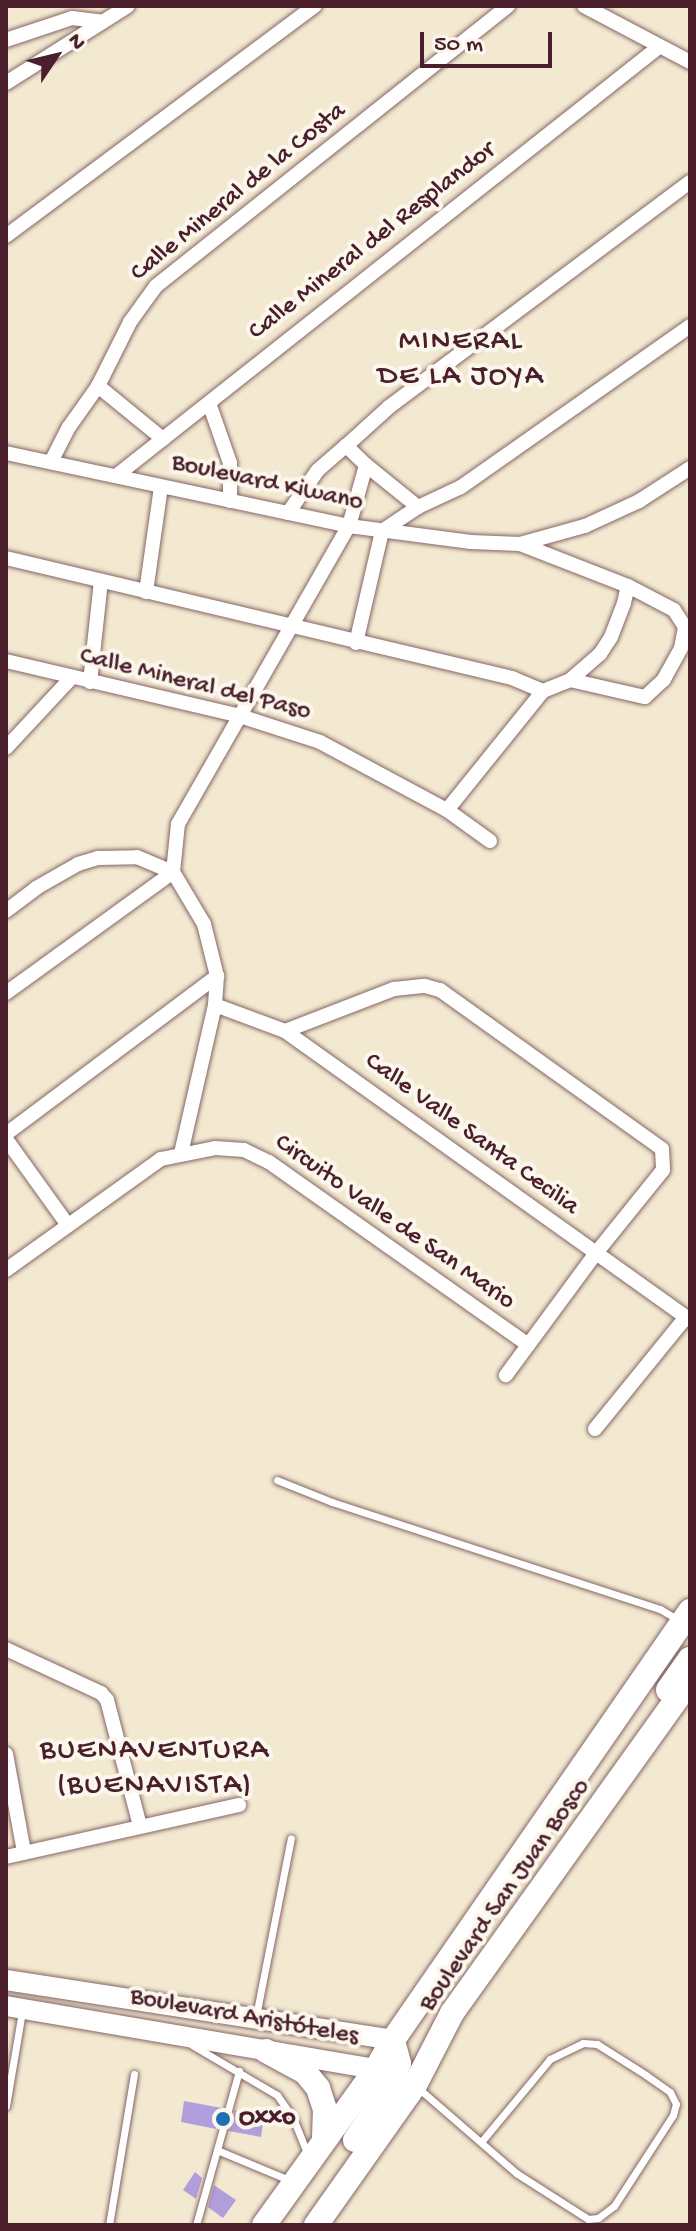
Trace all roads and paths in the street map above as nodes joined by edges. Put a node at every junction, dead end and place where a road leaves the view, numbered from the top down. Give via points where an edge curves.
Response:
1 (128, 6) edge
2 (315, 6) edge
3 (508, 6) edge
4 (584, 6) edge
5 (103, 22) junction
6 (6, 40) edge
7 (660, 46) junction
8 (690, 62) edge
9 (6, 67) edge
10 (7, 83) edge
11 (690, 182) edge
12 (6, 236) edge
13 (690, 326) edge
14 (98, 386) junction
15 (209, 403) junction
16 (163, 439) junction
17 (346, 446) junction
18 (6, 453) edge
19 (52, 460) junction
20 (366, 465) junction
21 (690, 468) edge
22 (116, 476) junction
23 (161, 487) junction
24 (230, 501) junction
25 (418, 507) junction
26 (288, 513) junction
27 (349, 526) junction
28 (382, 531) junction
29 (520, 544) junction
30 (6, 558) edge
31 (101, 581) junction
32 (628, 586) junction
33 (146, 592) junction
34 (293, 628) junction
35 (356, 643) junction
36 (6, 661) edge
37 (71, 678) junction
38 (570, 680) junction
39 (90, 682) junction
40 (543, 691) junction
41 (240, 716) junction
42 (6, 748) edge
43 (447, 810) junction
44 (490, 841) dead end
45 (173, 872) junction
46 (6, 911) edge
47 (217, 976) junction
48 (6, 993) edge
49 (215, 1005) junction
50 (285, 1031) junction
51 (6, 1136) edge
52 (181, 1153) junction
53 (67, 1224) junction
54 (596, 1253) junction
55 (6, 1270) edge
56 (688, 1318) edge
57 (528, 1345) junction
58 (506, 1375) dead end
59 (595, 1429) dead end
60 (277, 1480) dead end
61 (687, 1620) edge
62 (6, 1649) edge
63 (690, 1659) edge
64 (690, 1681) edge
65 (650, 1739) junction
66 (6, 1754) edge
67 (239, 1805) dead end
68 (140, 1826) junction
69 (291, 1838) dead end
70 (24, 1852) junction
71 (6, 1857) edge
72 (6, 1980) edge
73 (14, 2007) edge
74 (452, 2013) junction
75 (255, 2019) junction
76 (169, 2033) junction
77 (266, 2051) junction
78 (389, 2057) junction
79 (239, 2071) junction
80 (134, 2074) dead end
81 (415, 2085) junction
82 (6, 2106) edge
83 (324, 2137) junction
84 (481, 2142) junction
85 (217, 2150) junction
86 (309, 2159) junction
87 (293, 2182) junction
88 (109, 2225) edge
89 (196, 2225) edge
90 (264, 2225) edge
91 (298, 2225) edge
92 (316, 2225) edge

1 - 5 street
2 - 12 street
3 - 14 street, Calle Mineral de la Costa via 156,286 130,322
4 - 7 street
5 - 6 street via 72,18
5 - 10 street
7 - 8 street
7 - 15 street, Calle Mineral del Resplandor
9 - 10 street
11 - 17 street via 389,407
13 - 25 street via 461,487
14 - 16 street
14 - 19 street, Calle Mineral de la Costa
15 - 16 street, Calle Mineral del Resplandor
15 - 24 street via 230,463
16 - 22 street, Calle Mineral del Resplandor
17 - 20 street
17 - 26 street via 318,470
18 - 19 street, Boulevard Kiwano
19 - 22 street, Boulevard Kiwano
20 - 25 street
20 - 27 street
21 - 29 street via 639,501 585,526
22 - 23 street, Boulevard Kiwano
23 - 24 street, Boulevard Kiwano
23 - 33 street
24 - 26 street, Boulevard Kiwano
25 - 28 street
26 - 27 street, Boulevard Kiwano
27 - 28 street, Boulevard Kiwano
27 - 34 street
28 - 29 street, Boulevard Kiwano
28 - 35 street
29 - 32 street
30 - 31 street
31 - 33 street
31 - 39 street
32 - 38 street via 611,637 588,668
32 - 38 street via 674,610 685,627 681,648 664,679 645,697
33 - 34 street
34 - 35 street
34 - 41 street
35 - 40 street via 512,678
36 - 37 street, Calle Mineral del Paso
37 - 39 street, Calle Mineral del Paso
37 - 42 street
38 - 40 street
39 - 41 street, Calle Mineral del Paso
40 - 43 street
41 - 43 street, Calle Mineral del Paso via 320,742
41 - 45 street via 178,824
43 - 44 street, Calle Mineral del Paso
45 - 46 street via 137,857 98,858 36,888
45 - 47 street via 204,924
45 - 48 street
47 - 49 street
47 - 51 street
49 - 50 street, Calle Valle Santa Cecilia
49 - 52 street
50 - 54 street, Calle Valle Santa Cecilia
50 - 54 street via 394,989 440,990 656,1142 665,1156 663,1170
51 - 53 street
52 - 53 street, Circuito Valle de San Mario via 144,1168
52 - 57 street, Circuito Valle de San Mario via 244,1150 269,1162
53 - 55 street, Circuito Valle de San Mario
54 - 56 street, Calle Valle Santa Cecilia
54 - 57 street
56 - 59 street
57 - 58 street
60 - 61 lane
61 - 78 main road, Boulevard San Juan Bosco
62 - 68 street via 107,1700
63 - 65 main road via 651,1716
64 - 65 main road, Boulevard San Juan Bosco
65 - 74 main road, Boulevard San Juan Bosco
66 - 70 street
67 - 68 street
68 - 70 street
69 - 75 lane
70 - 71 street
72 - 75 street, Boulevard Aristóteles
73 - 76 street, Boulevard Aristóteles
73 - 82 lane
74 - 78 main road via 417,2052
74 - 81 main road, Boulevard San Juan Bosco
75 - 78 street, Boulevard Aristóteles
76 - 77 street, Boulevard Aristóteles
76 - 79 lane
77 - 78 street, Boulevard Aristóteles
77 - 83 main road via 305,2072 318,2088 325,2109
78 - 83 main road, Boulevard San Juan Bosco
78 - 91 main road, Boulevard San Juan Bosco via 387,2093
79 - 85 lane
79 - 86 lane via 287,2106
80 - 88 lane
81 - 84 lane
81 - 92 main road, Boulevard San Juan Bosco
83 - 86 main road, Boulevard San Juan Bosco
84 - 84 lane via 550,2059 583,2043 597,2044 646,2075 670,2092 676,2104 614,2206 598,2218 576,2214
85 - 87 lane
85 - 89 lane
86 - 87 main road, Boulevard San Juan Bosco
87 - 90 main road, Boulevard San Juan Bosco

